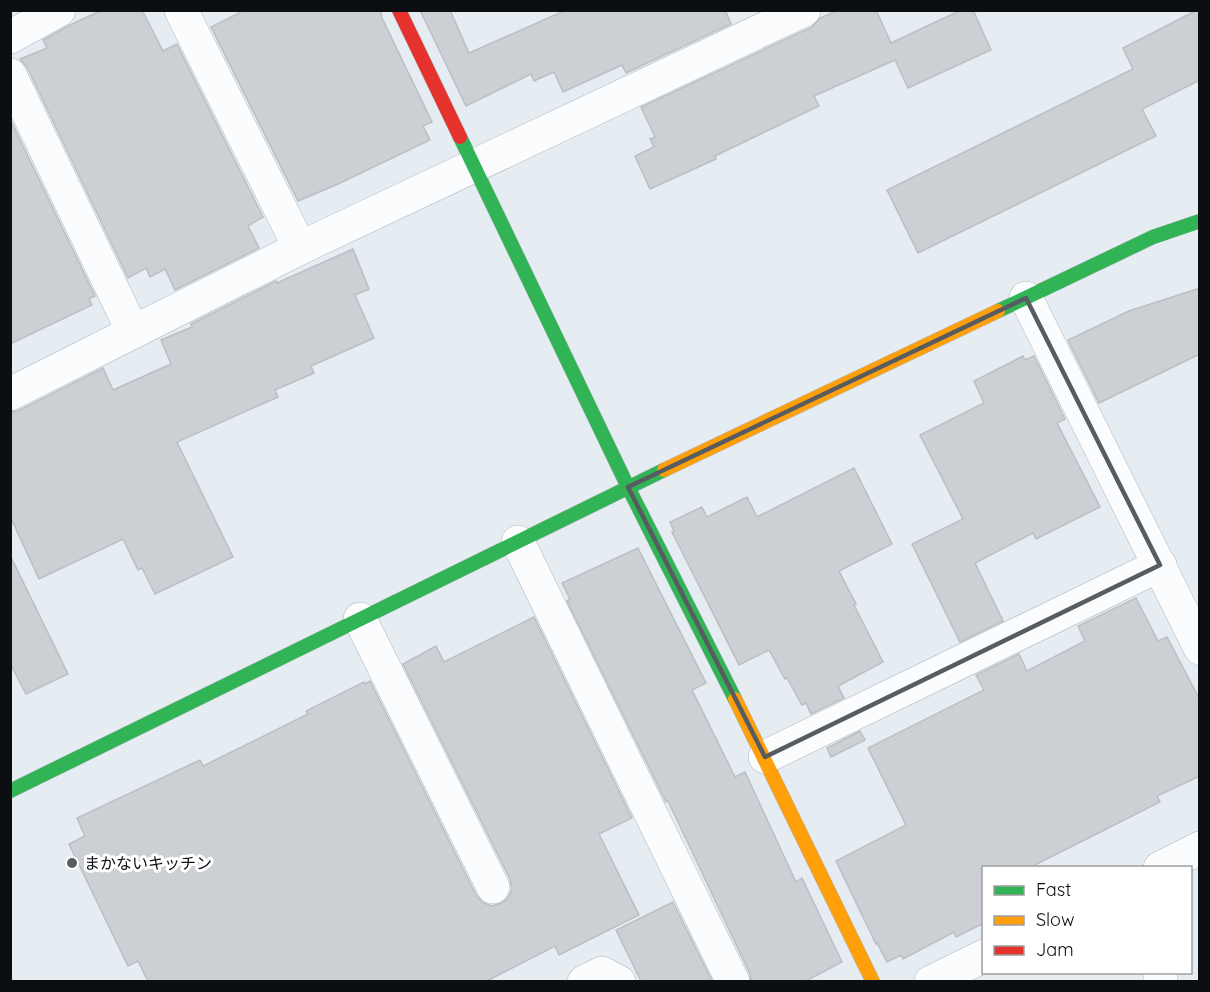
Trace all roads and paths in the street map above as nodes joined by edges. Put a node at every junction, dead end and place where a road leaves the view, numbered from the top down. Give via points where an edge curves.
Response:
1 (59, 10) edge
2 (181, 10) edge
3 (399, 10) edge
4 (786, 14) edge
5 (10, 37) edge
6 (10, 75) edge
7 (475, 166) junction
8 (1200, 221) edge
9 (300, 248) junction
10 (1026, 298) junction
11 (133, 332) junction
12 (10, 394) edge
13 (628, 488) junction
14 (518, 542) junction
15 (1160, 566) junction
16 (360, 619) junction
17 (1200, 648) edge
18 (765, 757) junction
19 (10, 791) edge
20 (1200, 848) edge
21 (1162, 866) edge
22 (493, 887) dead end
23 (982, 957) edge
24 (584, 981) edge
25 (619, 981) edge
26 (733, 981) edge
27 (873, 981) edge
28 (931, 981) edge

1 - 5 street
2 - 9 street
3 - 7 street
4 - 7 street
6 - 11 street
7 - 9 street
7 - 13 street
8 - 10 street via 1153,237
9 - 11 street
10 - 13 street
10 - 15 street
11 - 12 street
13 - 14 street
13 - 18 street
14 - 16 street
14 - 26 street
15 - 17 street
15 - 18 street
16 - 19 street
16 - 22 street
18 - 27 street
20 - 21 street
23 - 28 street
24 - 25 street via 602,973

